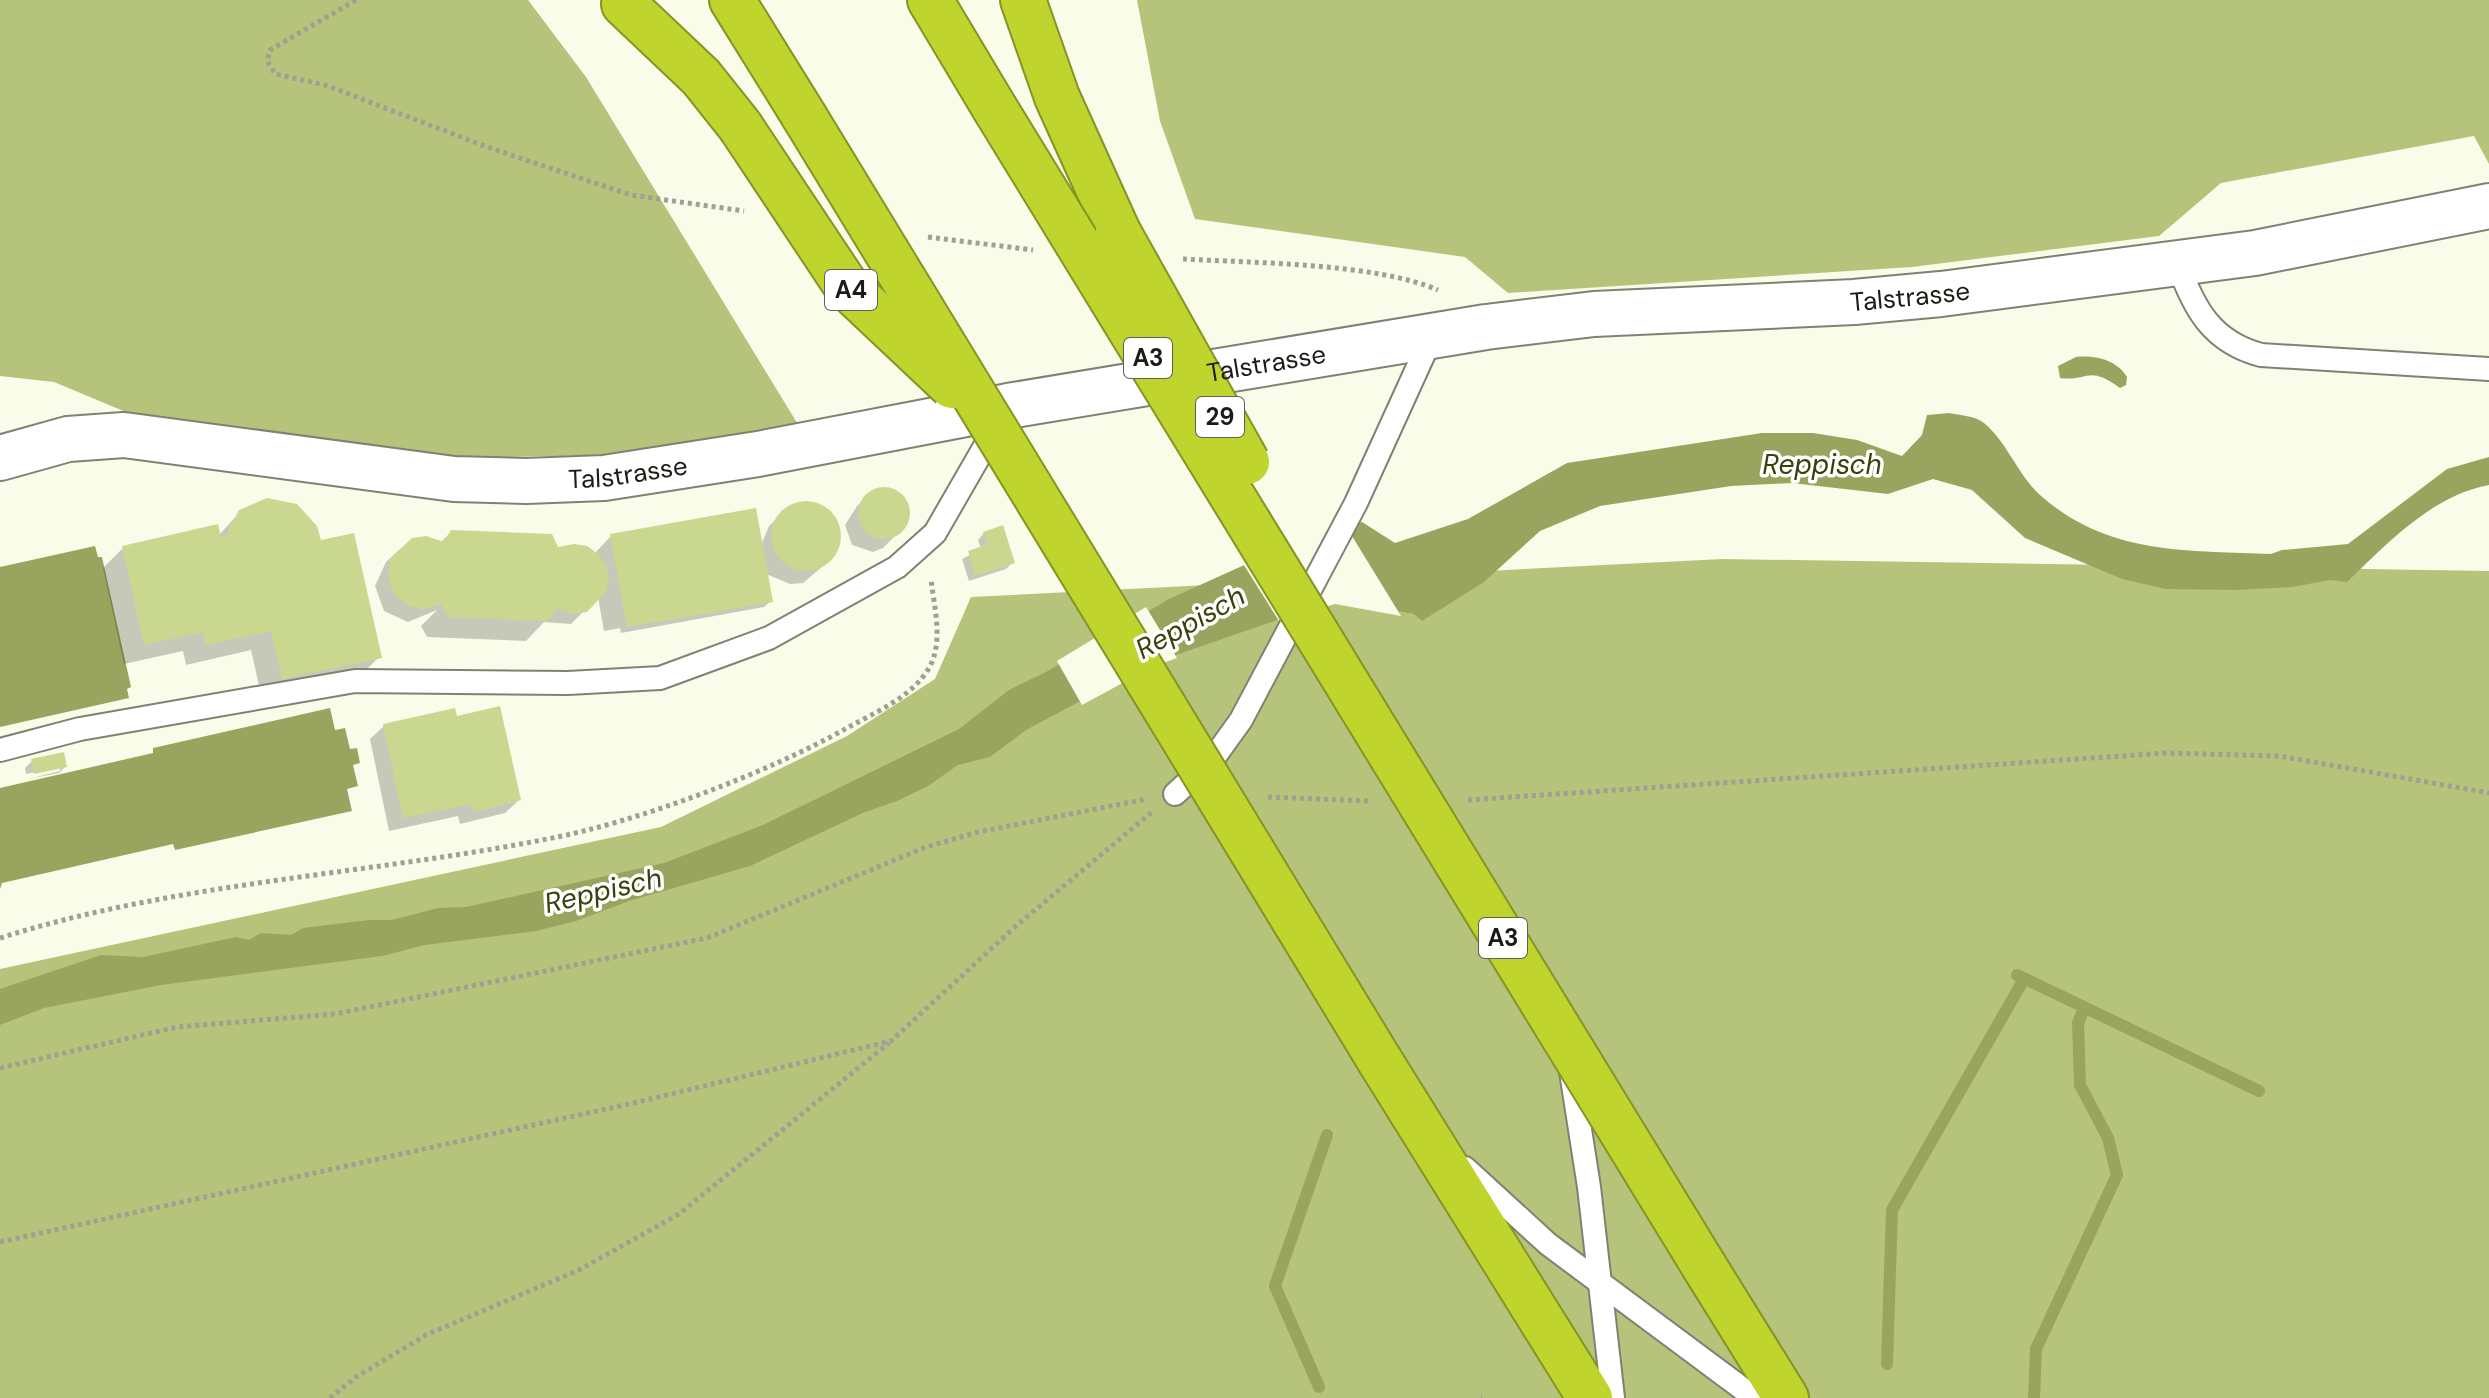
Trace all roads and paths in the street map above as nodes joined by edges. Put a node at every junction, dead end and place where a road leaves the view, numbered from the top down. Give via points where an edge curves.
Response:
1 (732, 0) edge
2 (930, 0) edge
3 (1023, 0) edge
4 (624, 4) dead end
5 (2489, 206) edge
6 (2178, 264) junction
7 (1432, 336) junction
8 (2489, 369) edge
9 (1001, 416) junction
10 (0, 458) edge
11 (927, 542) junction
12 (1298, 617) junction
13 (0, 750) edge
14 (2489, 793) edge
15 (1175, 794) junction
16 (1267, 797) dead end
17 (1455, 800) dead end
18 (1383, 801) dead end
19 (0, 938) edge
20 (1564, 1039) junction
21 (891, 1041) junction
22 (0, 1068) edge
23 (1419, 1124) junction
24 (0, 1242) edge
25 (1599, 1284) junction
26 (330, 1398) edge
27 (1590, 1398) edge
28 (1613, 1398) edge
29 (1755, 1398) edge
30 (1786, 1398) edge

1 - 9 highway, bridge
2 - 12 highway, A3, bridge
3 - 12 highway, 29, bridge via 1057,97 1154,301 1270,500
4 - 9 highway, A4, bridge via 701,77 740,126 847,287
5 - 6 street, Talstrasse
6 - 7 street, Talstrasse via 1897,299 1594,314
6 - 8 lane via 2200,315 2242,350
7 - 9 street, Talstrasse
7 - 12 lane
9 - 10 street, Talstrasse via 700,465 565,481 454,479 124,435 68,439
9 - 11 lane
9 - 23 highway, bridge
11 - 13 lane via 885,574 769,638 660,678 568,683 355,681 80,729
11 - 19 path via 937,634 931,665 917,685 897,699 802,752 674,801 551,839 152,900
12 - 15 lane via 1227,743
12 - 20 highway, A3, bridge
14 - 17 path via 2236,752
15 - 21 path via 1073,877
15 - 22 path via 926,847 707,938 335,1014 177,1027
16 - 18 path
20 - 25 lane via 1579,1108
20 - 30 highway, A3, bridge
21 - 24 path
21 - 26 path via 679,1214 579,1270 426,1335
23 - 25 lane via 1501,1203
23 - 27 highway
25 - 28 lane
25 - 29 lane

